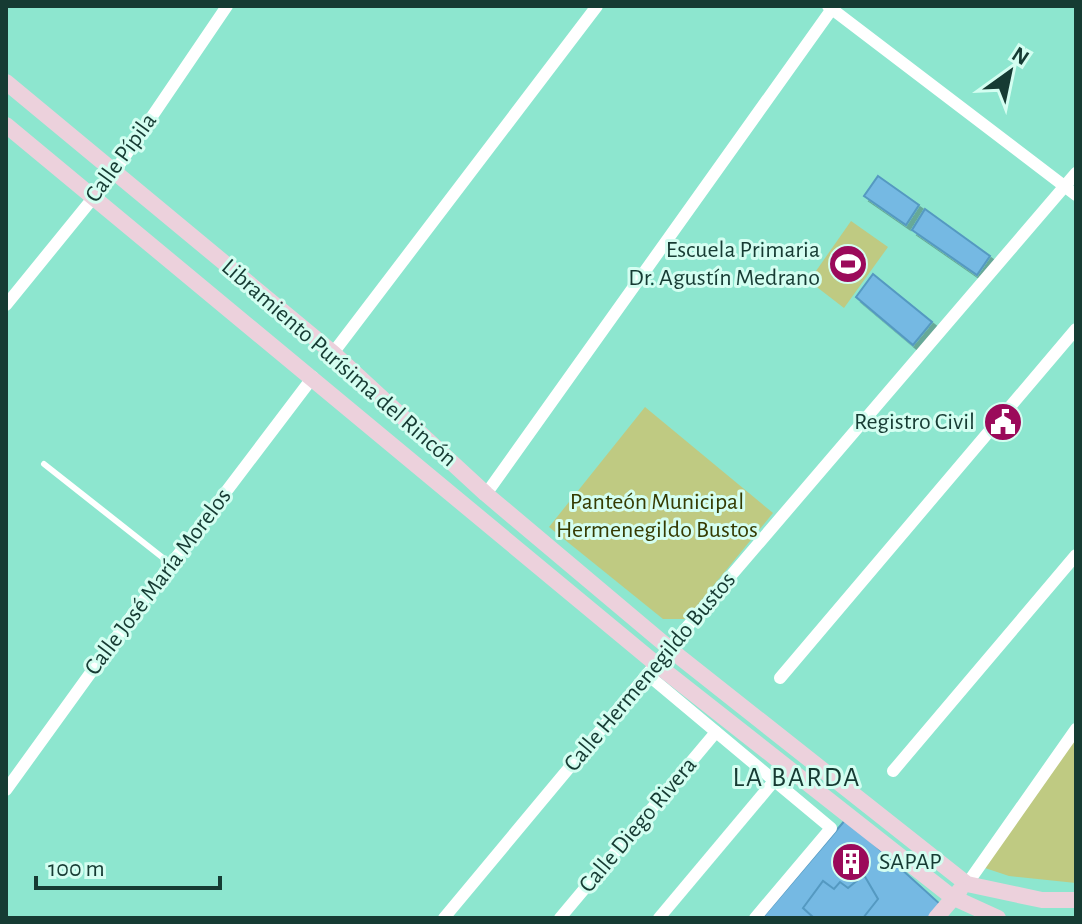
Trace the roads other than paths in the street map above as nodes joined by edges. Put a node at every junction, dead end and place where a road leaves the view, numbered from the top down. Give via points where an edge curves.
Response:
1 (227, 6) edge
2 (597, 6) edge
3 (831, 7) edge
4 (6, 82) edge
5 (6, 125) edge
6 (115, 171) junction
7 (1076, 173) edge
8 (1065, 187) junction
9 (1076, 195) edge
10 (94, 196) junction
11 (6, 305) edge
12 (1076, 329) edge
13 (333, 353) junction
14 (313, 377) junction
15 (44, 464) dead end
16 (486, 494) junction
17 (1076, 555) edge
18 (172, 565) junction
19 (669, 648) junction
20 (652, 669) junction
21 (780, 678) dead end
22 (1076, 729) edge
23 (716, 732) junction
24 (893, 771) dead end
25 (774, 781) junction
26 (6, 790) edge
27 (967, 884) junction
28 (952, 897) junction
29 (1076, 900) edge
30 (965, 912) edge
31 (444, 918) edge
32 (560, 918) edge
33 (659, 918) edge
34 (755, 918) edge
35 (936, 918) edge
36 (998, 918) edge

1 - 6 street, Calle Pípila
2 - 13 street
3 - 8 street
3 - 16 street
4 - 6 main road, Libramiento Purísima del Rincón
5 - 10 main road, Libramiento Purísima del Rincón
6 - 10 street, Calle Pípila
6 - 13 main road, Libramiento Purísima del Rincón
7 - 8 street, Calle Hermenegildo Bustos
8 - 9 street
8 - 19 street, Calle Hermenegildo Bustos
10 - 11 street, Calle Pípila
10 - 14 main road, Libramiento Purísima del Rincón
12 - 21 street
13 - 16 main road, Libramiento Purísima del Rincón
14 - 18 street, Calle José María Morelos
14 - 20 main road, Libramiento Purísima del Rincón
15 - 18 lane
16 - 19 main road, Libramiento Purísima del Rincón
17 - 24 street
18 - 26 street, Calle José María Morelos
19 - 20 street, Calle Hermenegildo Bustos
19 - 27 main road, Libramiento Purísima del Rincón
20 - 23 street
20 - 28 main road, Libramiento Purísima del Rincón
20 - 31 street, Calle Hermenegildo Bustos
22 - 27 street
23 - 25 street
23 - 32 street, Calle Diego Rivera
25 - 33 street
25 - 34 street via 831,828
27 - 28 main road
27 - 29 main road via 1042,900
27 - 30 main road
28 - 30 main road, Libramiento Purísima del Rincón
28 - 35 main road
30 - 36 main road, Libramiento Purísima del Rincón

